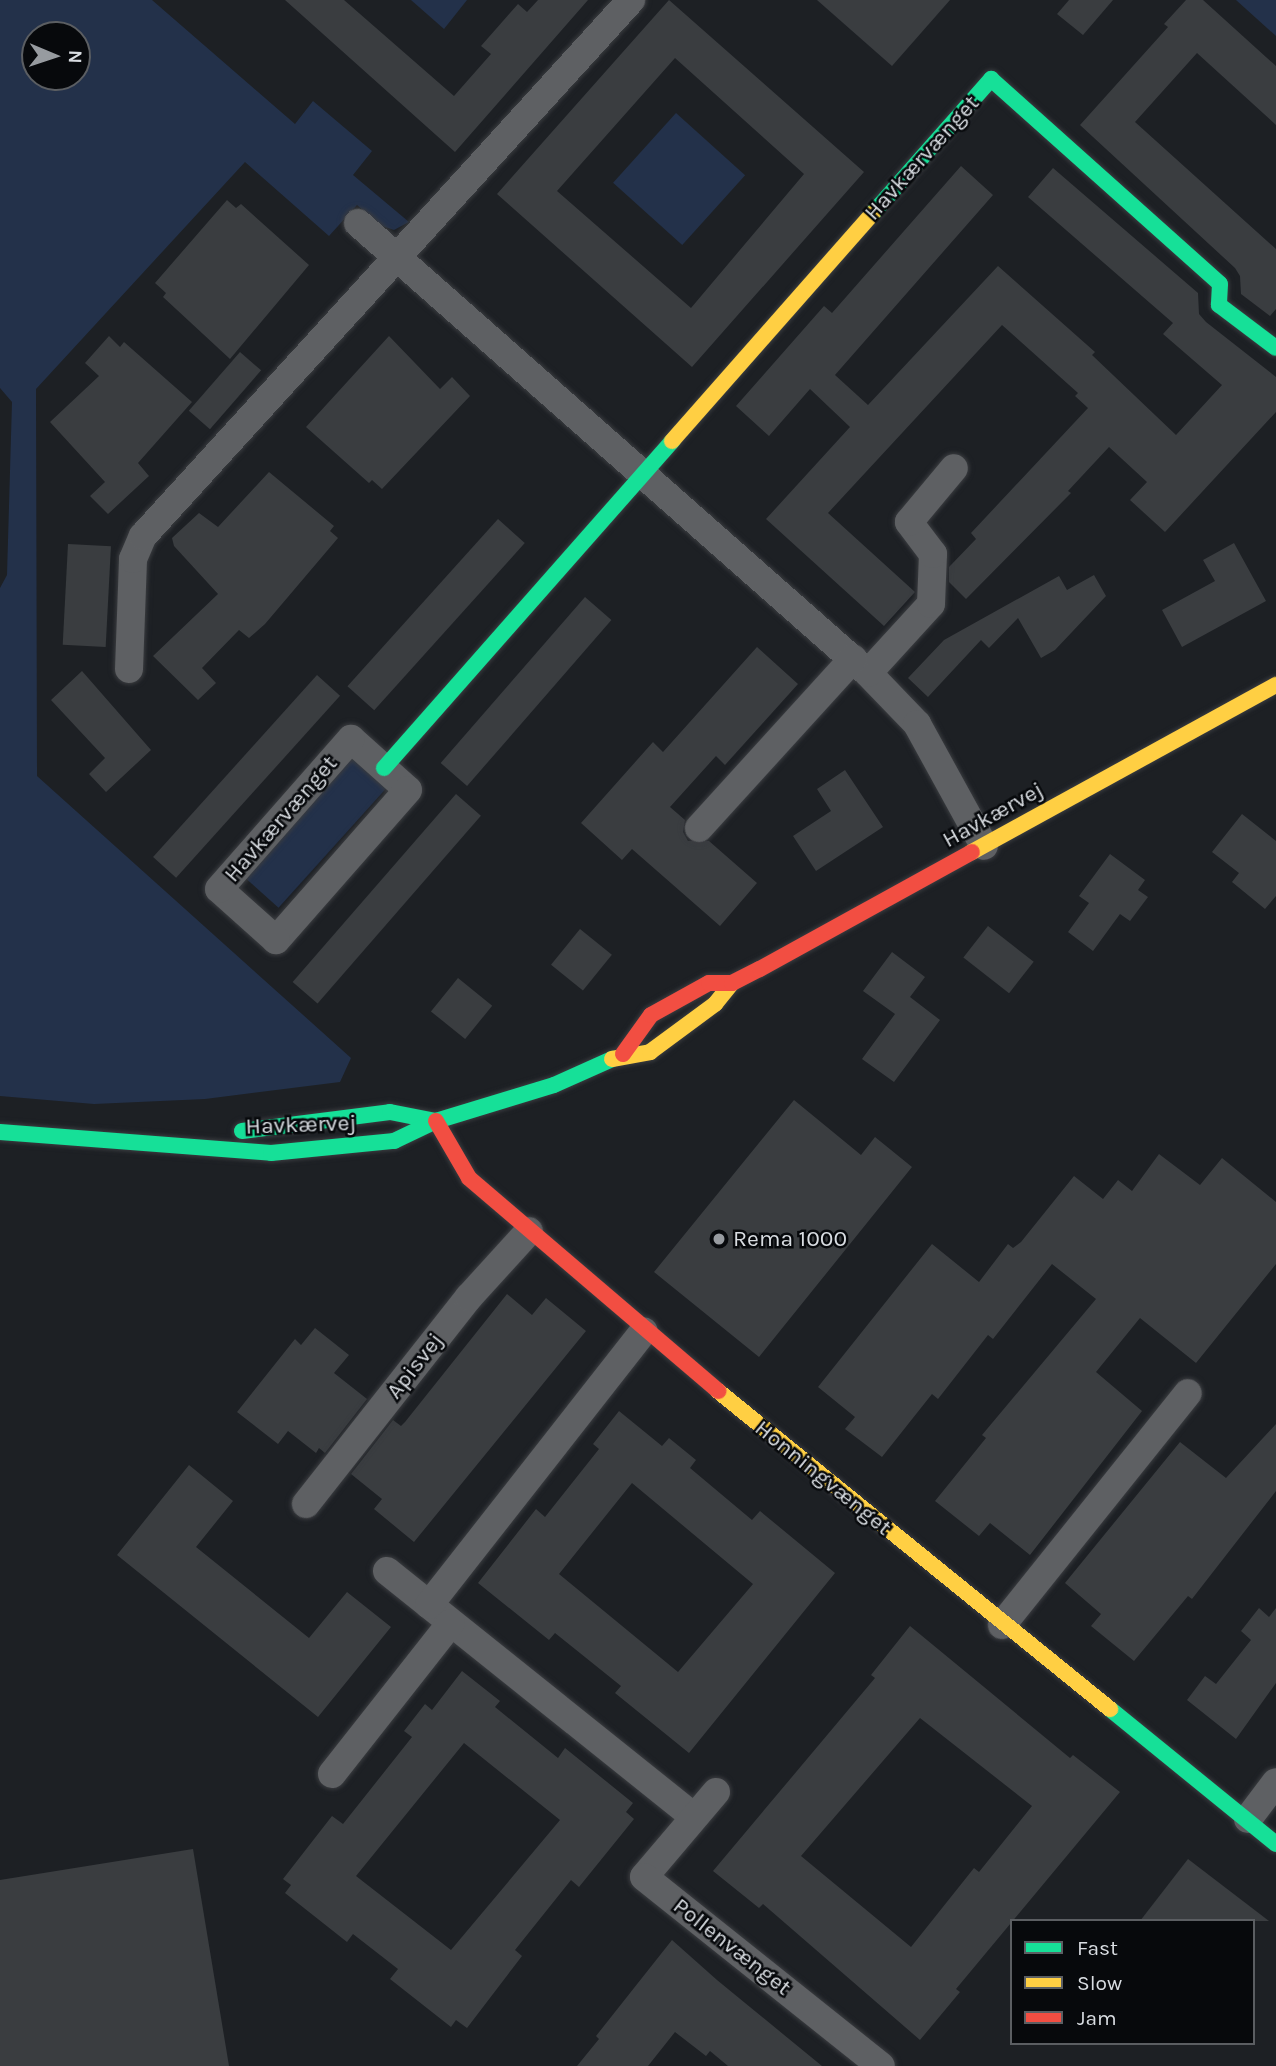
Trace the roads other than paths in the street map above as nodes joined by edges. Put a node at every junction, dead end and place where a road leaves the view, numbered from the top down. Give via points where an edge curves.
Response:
1 (631, 0) edge
2 (358, 223) dead end
3 (400, 258) junction
4 (1276, 348) edge
5 (954, 468) dead end
6 (642, 472) junction
7 (861, 666) junction
8 (129, 668) dead end
9 (1276, 685) edge
10 (384, 768) junction
11 (699, 828) dead end
12 (984, 846) junction
13 (732, 983) junction
14 (623, 1054) junction
15 (436, 1121) junction
16 (0, 1132) edge
17 (164, 1143) junction
18 (529, 1231) junction
19 (643, 1331) junction
20 (1188, 1393) dead end
21 (306, 1504) dead end
22 (387, 1571) dead end
23 (429, 1605) junction
24 (451, 1623) junction
25 (1002, 1625) junction
26 (332, 1774) dead end
27 (1276, 1783) edge
28 (716, 1791) dead end
29 (694, 1817) junction
30 (1248, 1819) junction
31 (1276, 1844) edge
32 (881, 2066) edge

1 - 3 street
2 - 3 street
3 - 6 street
3 - 8 street via 143,536 133,559
4 - 6 street, Havkærvænget via 1219,305 1220,284 991,79
5 - 7 street via 909,522 933,554 931,604
6 - 7 street
6 - 10 street, Havkærvænget
7 - 11 street
7 - 12 street via 917,724
9 - 12 street, Havkærvej
10 - 10 street, Havkærvænget via 408,790 276,940 219,889 351,739
12 - 13 street, Havkærvej
13 - 14 street, Havkærvej via 715,1004 650,1052
13 - 14 street, Havkærvej via 709,984 651,1015
14 - 15 street, Havkærvej via 554,1085
15 - 17 street, Havkærvej via 390,1112
15 - 17 street, Havkærvej via 394,1140 338,1148 271,1153
15 - 18 street, Honningvænget via 469,1178
16 - 17 street, Havkærvej via 95,1142
18 - 19 street, Honningvænget
18 - 21 street, Apisvej via 469,1297
19 - 23 street
19 - 25 street, Honningvænget
20 - 25 street
22 - 23 street
23 - 24 street
24 - 26 street
24 - 29 street
25 - 30 street, Honningvænget
27 - 30 street
28 - 29 street, Pollenvænget
29 - 32 street, Pollenvænget via 644,1877
30 - 31 street, Honningvænget

